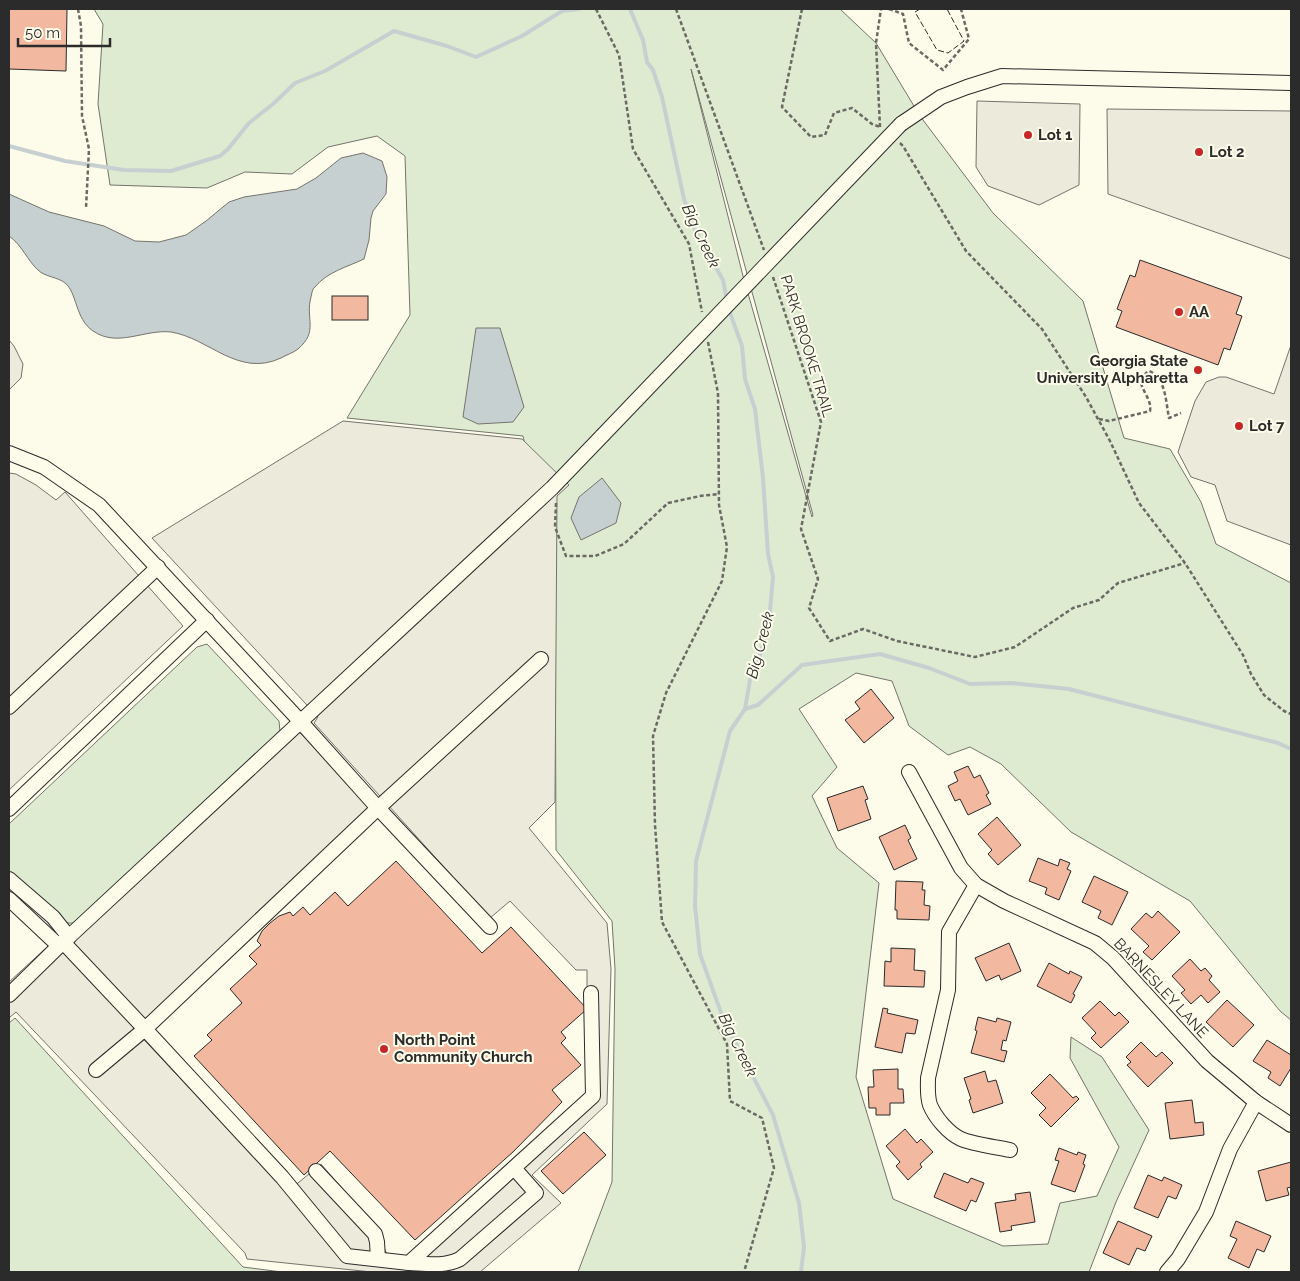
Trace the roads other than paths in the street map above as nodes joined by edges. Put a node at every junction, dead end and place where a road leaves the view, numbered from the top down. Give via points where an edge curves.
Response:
1 (1291, 83) edge
2 (9, 453) edge
3 (158, 567) junction
4 (207, 620) junction
5 (541, 659) dead end
6 (9, 707) edge
7 (300, 721) junction
8 (909, 772) dead end
9 (378, 808) junction
10 (9, 809) edge
11 (9, 879) edge
12 (976, 885) junction
13 (9, 898) edge
14 (490, 927) dead end
15 (63, 941) junction
16 (591, 993) dead end
17 (9, 995) edge
18 (145, 1029) junction
19 (96, 1070) dead end
20 (1256, 1102) junction
21 (1291, 1125) edge
22 (1010, 1150) dead end
23 (514, 1168) junction
24 (316, 1171) dead end
25 (378, 1260) junction
26 (409, 1263) junction
27 (1167, 1272) edge

1 - 7 street, bridge via 1002,76 940,98 901,124 552,488
2 - 3 street via 44,467 99,505
3 - 4 street
3 - 6 street
4 - 7 street
4 - 10 street
5 - 9 street
7 - 9 street
7 - 15 street
8 - 12 street, BARNESLEY LANE via 962,868
9 - 14 street
9 - 18 street
11 - 15 street via 53,916
12 - 20 street, BARNESLEY LANE via 1095,943 1113,958 1207,1061
12 - 22 street via 949,932 948,990 928,1078 928,1091 935,1114 948,1130 961,1139
13 - 15 street
15 - 17 street
15 - 18 street
16 - 23 street via 593,1096
18 - 19 street
18 - 25 street via 282,1177 347,1256
20 - 21 street, BARNESLEY LANE
20 - 27 street via 1230,1148 1206,1212
23 - 26 street
23 - 26 street via 536,1192 460,1259 431,1265
24 - 25 street via 375,1234
25 - 26 street

